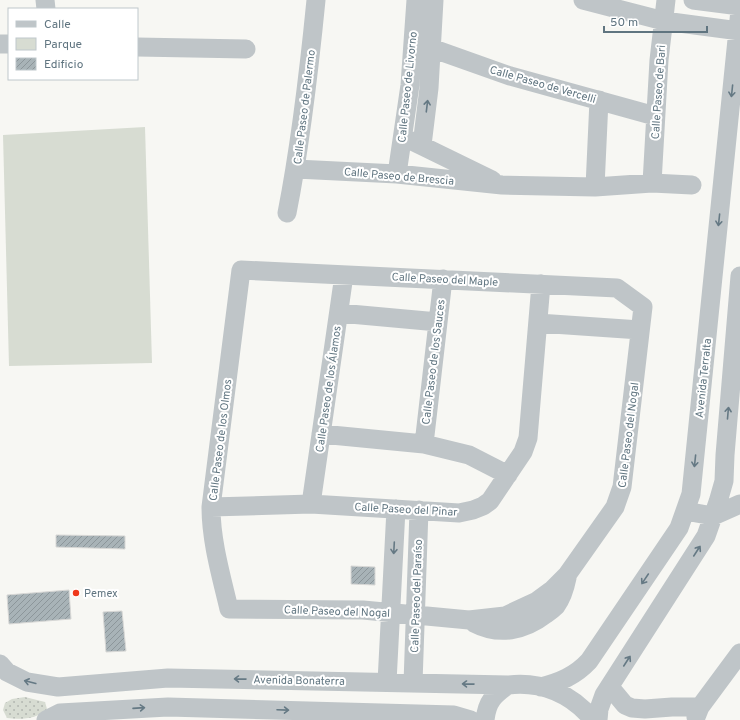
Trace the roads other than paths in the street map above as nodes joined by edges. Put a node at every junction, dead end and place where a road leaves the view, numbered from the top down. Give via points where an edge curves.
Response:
1 (316, 0) edge
2 (416, 0) edge
3 (434, 0) edge
4 (583, 0) edge
5 (666, 0) edge
6 (693, 0) edge
7 (740, 6) edge
8 (740, 10) edge
9 (664, 21) junction
10 (739, 31) edge
11 (138, 47) edge
12 (431, 48) junction
13 (246, 50) dead end
14 (599, 100) junction
15 (655, 116) junction
16 (402, 137) junction
17 (422, 145) junction
18 (296, 169) junction
19 (397, 174) junction
20 (652, 183) junction
21 (692, 185) dead end
22 (502, 186) junction
23 (595, 187) junction
24 (287, 212) dead end
25 (242, 270) joint
26 (344, 274) junction
27 (740, 276) edge
28 (443, 279) junction
29 (541, 284) junction
30 (643, 307) joint
31 (339, 314) junction
32 (438, 322) junction
33 (538, 322) junction
34 (640, 330) junction
35 (321, 434) junction
36 (697, 440) junction
37 (424, 444) junction
38 (733, 447) edge
39 (508, 474) junction
40 (311, 504) junction
41 (740, 504) edge
42 (211, 506) junction
43 (396, 509) junction
44 (419, 510) junction
45 (685, 511) junction
46 (713, 516) junction
47 (229, 608) joint
48 (391, 612) junction
49 (415, 615) junction
50 (740, 653) edge
51 (0, 664) edge
52 (168, 678) junction
53 (387, 682) junction
54 (413, 683) junction
55 (508, 685) junction
56 (610, 686) junction
57 (58, 687) junction
58 (541, 687) junction
59 (168, 707) junction
60 (697, 714) edge
61 (645, 715) edge
62 (53, 717) edge
63 (471, 720) edge
64 (485, 720) edge
65 (593, 720) edge
66 (598, 720) edge

1 - 18 street, Calle Paseo de Palermo
2 - 16 street, Calle Paseo de Livorno via 410,85
3 - 12 street, Calle Paseo de Livorno
4 - 9 street
5 - 9 street, Calle Paseo de Bari
6 - 7 street
8 - 10 street, Avenida Terralta
9 - 10 street
9 - 15 street, Calle Paseo de Bari
10 -> 36 street, Avenida Terralta
11 - 13 street
12 - 14 street, Calle Paseo de Vercelli via 510,76
17 -> 12 street, Calle Paseo de Livorno
14 - 15 street, Calle Paseo de Vercelli
14 - 23 street
15 - 20 street, Calle Paseo de Bari
16 - 17 street, Calle Paseo de Brescia
16 - 19 street, Calle Paseo de Livorno
17 - 22 street, Calle Paseo de Brescia
18 - 19 street, Calle Paseo de Brescia
18 - 24 street, Calle Paseo de Palermo
19 - 22 street, Calle Paseo de Brescia
20 - 21 street, Calle Paseo de Brescia
20 - 23 street, Calle Paseo de Brescia
22 - 23 street, Calle Paseo de Brescia
25 - 26 street, Calle Paseo del Maple
25 - 42 street, Calle Paseo de los Olmos
26 - 28 street, Calle Paseo del Maple
26 - 31 street, Calle Paseo de los Álamos
38 -> 27 street
28 - 29 street, Calle Paseo del Maple
28 - 32 street, Calle Paseo de los Sauces
29 - 30 street, Calle Paseo del Maple via 617,288
29 - 33 street, Calle Paseo del Pinar
30 - 34 street, Calle Paseo del Nogal
31 - 32 street
31 - 35 street, Calle Paseo de los Álamos
32 - 37 street, Calle Paseo de los Sauces
33 - 34 street
33 - 39 street, Calle Paseo del Pinar via 528,438 523,452
34 - 49 street, Calle Paseo del Nogal via 624,477 619,498 569,573 563,594 555,607 538,620 518,629 499,631 484,628 469,620
35 - 37 street
35 - 40 street, Calle Paseo de los Álamos
36 - 38 street
36 -> 45 street, Avenida Terralta via 691,494
37 - 39 street via 469,455
38 - 46 street
39 - 44 street, Calle Paseo del Pinar via 495,494 483,506 459,513
40 - 42 street, Calle Paseo del Pinar
40 - 43 street, Calle Paseo del Pinar
41 - 46 street
42 - 47 street, Calle Paseo de los Olmos via 215,548
43 - 44 street, Calle Paseo del Pinar
43 -> 48 street
44 - 49 street, Calle Paseo del Paraíso
45 - 46 street
45 -> 58 street, Avenida Terralta via 679,528 590,661 574,675
56 -> 46 street via 706,536
47 - 48 street, Calle Paseo del Nogal
48 - 49 street, Calle Paseo del Nogal
48 - 53 street
49 - 54 street, Calle Paseo del Paraíso
50 - 60 street
57 -> 51 street, Avenida Bonaterra via 26,682 6,672
53 -> 52 street, Avenida Bonaterra
52 - 57 street, Avenida Bonaterra
52 - 59 street
53 - 54 street, Avenida Bonaterra
55 -> 54 street, Avenida Bonaterra
55 - 58 street, Avenida Bonaterra
55 - 64 street via 494,695 486,710
56 - 61 street via 625,705
56 - 66 street via 602,700
57 - 62 street
58 - 65 street, Avenida Bonaterra via 578,703
62 -> 59 street
59 -> 63 street via 454,715
60 - 61 street via 672,707

